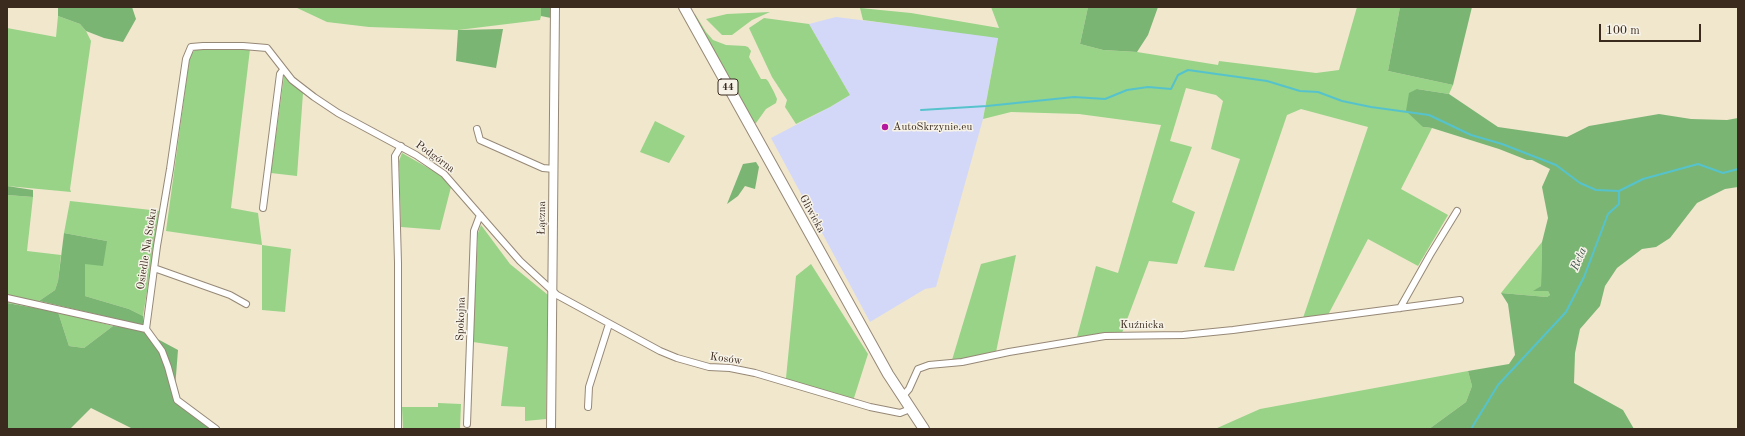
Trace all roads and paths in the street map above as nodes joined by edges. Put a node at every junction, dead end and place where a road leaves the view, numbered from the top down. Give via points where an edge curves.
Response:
1 (556, 7) edge
2 (684, 7) edge
3 (191, 47) joint
4 (283, 70) junction
5 (477, 129) dead end
6 (401, 146) junction
7 (554, 169) junction
8 (262, 208) dead end
9 (1457, 211) dead end
10 (480, 215) junction
11 (154, 268) junction
12 (552, 290) junction
13 (7, 298) edge
14 (1460, 300) dead end
15 (246, 304) dead end
16 (1400, 308) junction
17 (609, 324) junction
18 (146, 329) junction
19 (902, 397) junction
20 (588, 407) dead end
21 (910, 409) junction
22 (467, 424) dead end
23 (216, 429) edge
24 (398, 429) edge
25 (551, 429) edge
26 (924, 429) edge

1 - 7 street, Łączna
2 - 19 main road, Gliwicka / 44
3 - 4 street, Podgórna via 218,45 268,48
3 - 11 street, Osiedle Na Stoku via 186,59
4 - 6 street, Podgórna via 292,80 338,114
4 - 8 street via 280,74
5 - 7 street via 480,140 543,168
6 - 10 street, Podgórna via 444,174
6 - 24 street via 395,156
7 - 12 street, Łączna
9 - 16 street
10 - 12 street, Podgórna via 520,261
10 - 22 street, Spokojna via 474,231
11 - 15 street via 230,295
11 - 18 street, Osiedle Na Stoku
12 - 17 street, Kosów
12 - 25 street, Łączna
13 - 18 street
14 - 16 street, Kuźnicka
16 - 19 street, Kuźnicka via 1226,331 1183,335 1105,336 1016,350 962,362 929,365 918,368 909,389
17 - 20 street via 590,387
17 - 21 street, Kosów via 677,358 709,367 755,373 895,413
18 - 23 street via 162,351 177,400
19 - 21 main road, Gliwicka / 44
21 - 26 main road, Gliwicka / 44

